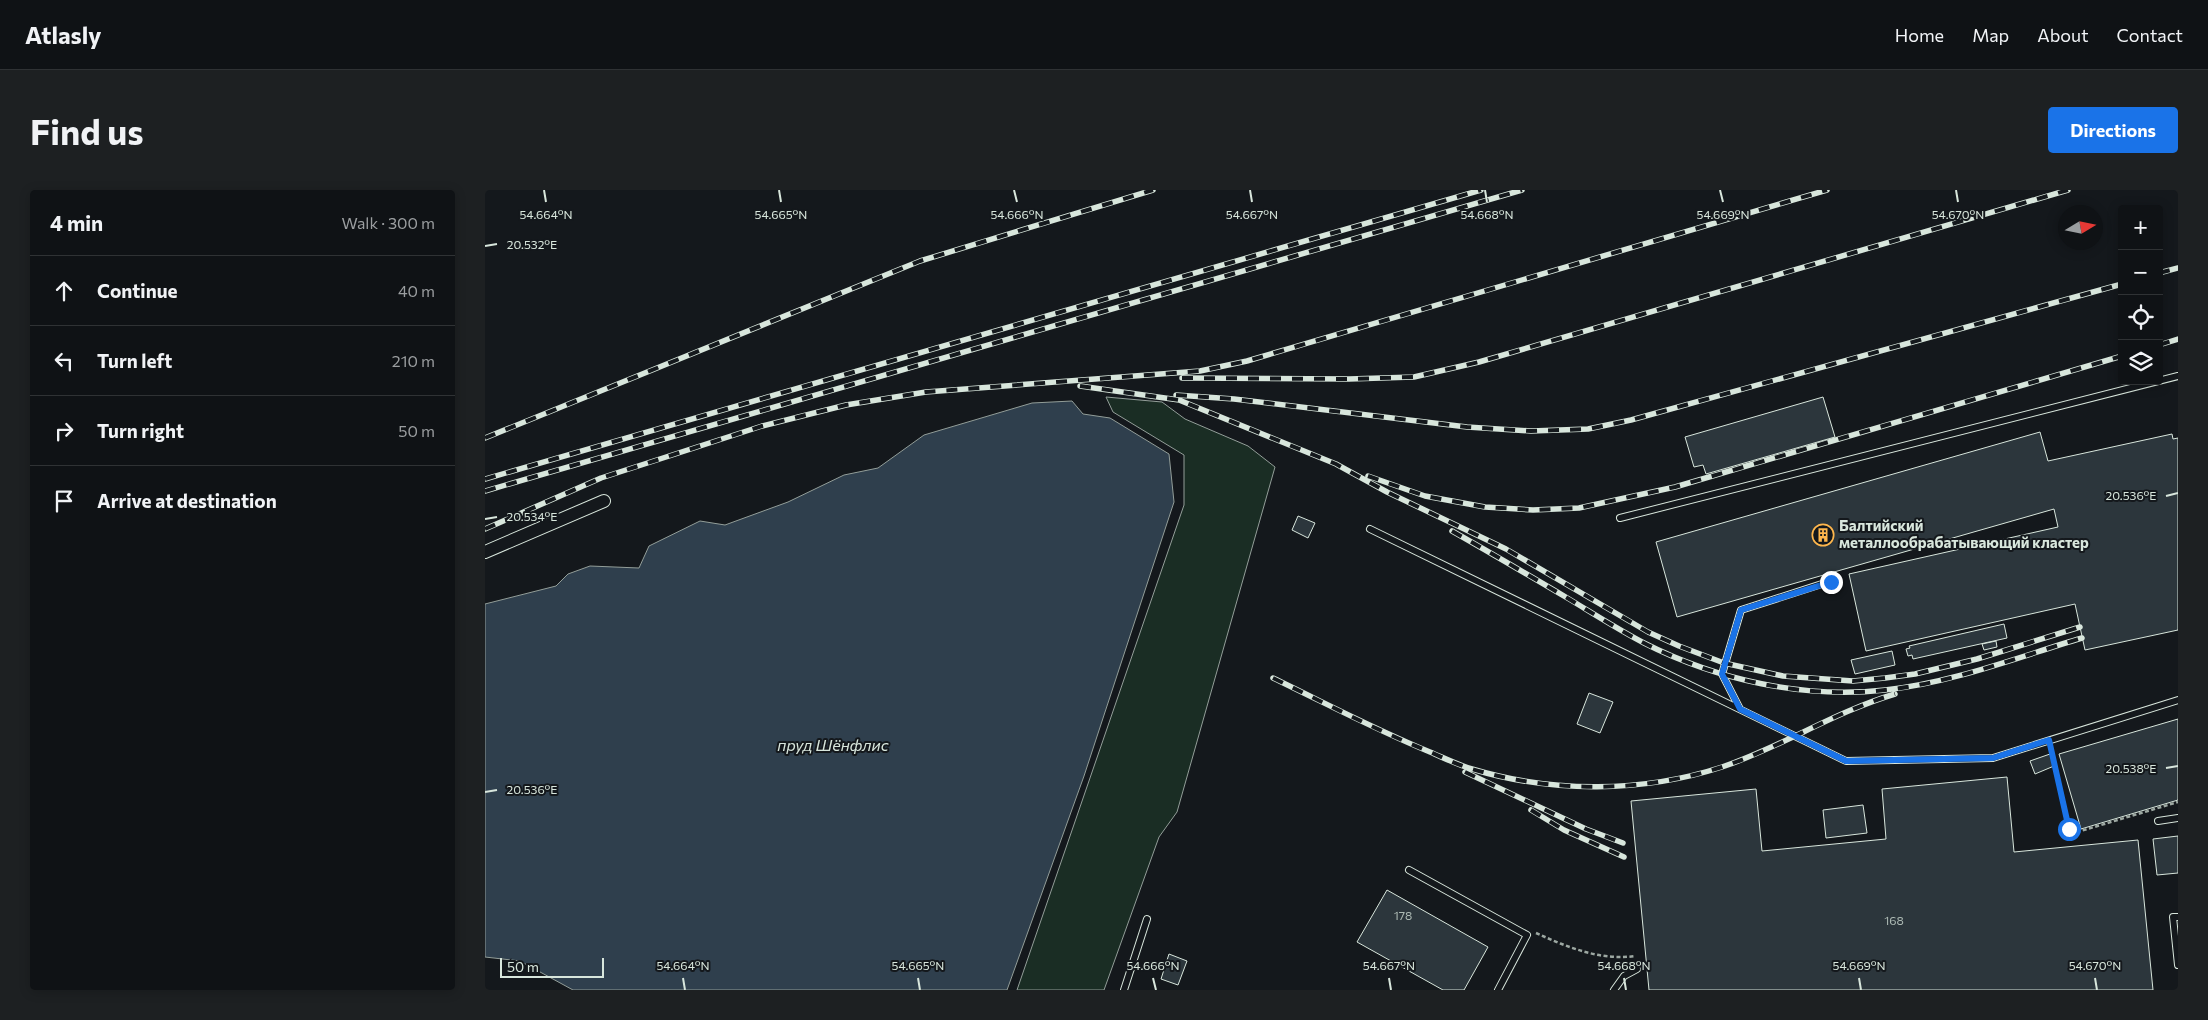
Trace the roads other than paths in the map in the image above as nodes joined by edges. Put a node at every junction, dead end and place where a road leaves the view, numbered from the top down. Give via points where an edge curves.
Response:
1 (2178, 376) edge
2 (604, 500) dead end
3 (1620, 518) dead end
4 (1370, 529) dead end
5 (485, 552) edge
6 (1831, 582) dead end
7 (2178, 700) edge
8 (1740, 709) junction
9 (2178, 818) edge
10 (2158, 821) dead end
11 (1409, 870) dead end
12 (2178, 917) edge
13 (1147, 919) dead end
14 (2178, 966) edge
15 (1637, 970) dead end
16 (1124, 990) edge
17 (1498, 990) edge
18 (1613, 990) edge

1 - 3 lane
2 - 5 street
4 - 8 lane
6 - 8 lane via 1741,610 1722,674
7 - 8 lane via 1993,758 1846,761
9 - 10 lane
11 - 17 lane via 1527,935
12 - 14 lane via 2173,917
13 - 16 lane
15 - 18 lane via 1624,976

